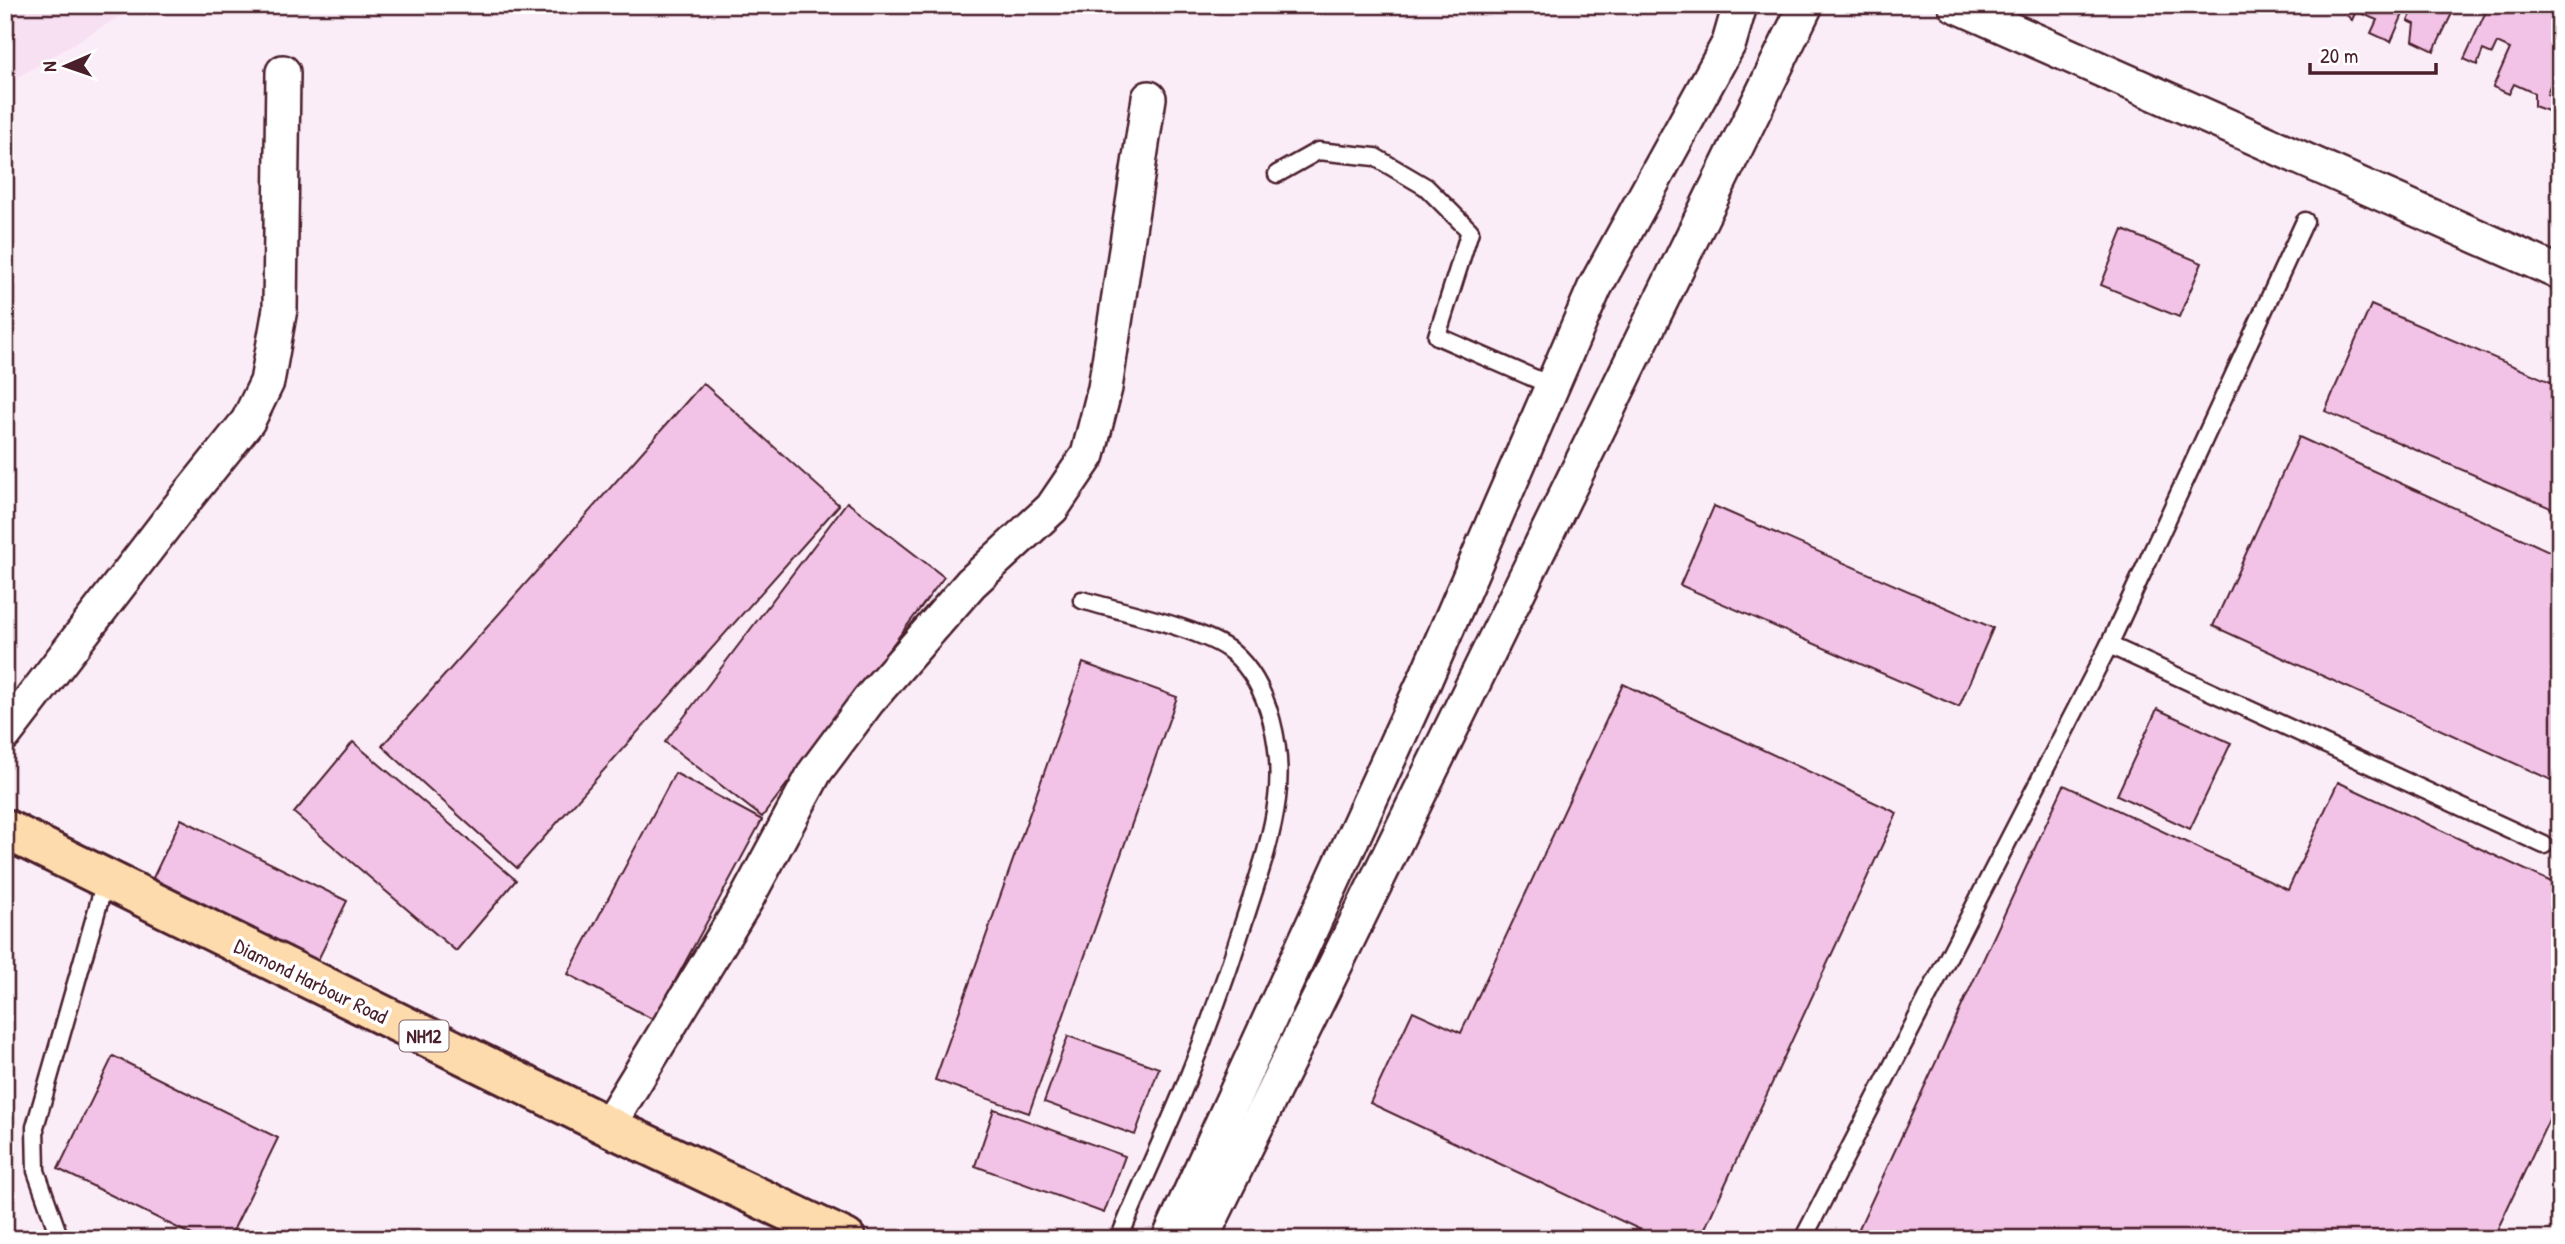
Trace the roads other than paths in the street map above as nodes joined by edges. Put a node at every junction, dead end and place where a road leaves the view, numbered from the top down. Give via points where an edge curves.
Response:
1 (1740, 5) edge
2 (1807, 5) edge
3 (1955, 5) edge
4 (282, 72) dead end
5 (1149, 97) dead end
6 (1277, 174) dead end
7 (2305, 221) dead end
8 (2560, 273) edge
9 (1552, 386) junction
10 (1082, 600) dead end
11 (2109, 645) junction
12 (5, 734) edge
13 (5, 830) edge
14 (2544, 845) dead end
15 (106, 878) junction
16 (608, 1126) junction
17 (60, 1239) edge
18 (846, 1239) edge
19 (1119, 1239) edge
20 (1168, 1239) edge
21 (1201, 1239) edge
22 (1803, 1239) edge

1 - 9 street via 1728,43 1595,287
2 - 21 street
3 - 8 street
4 - 12 street via 280,309 267,382 248,421
5 - 16 street via 1105,388 1088,455 1052,508 971,583 868,701 815,772 746,900
6 - 9 lane via 1318,151 1375,157 1426,187 1470,231 1437,337
7 - 11 lane
9 - 20 street via 1418,694
10 - 19 lane via 1171,625 1231,650 1262,689 1276,755 1277,798 1267,849 1229,969
11 - 14 lane
11 - 22 lane
13 - 15 highway, Diamond Harbour Road / NH12
15 - 16 highway, Diamond Harbour Road / NH12
15 - 17 lane via 35,1127 36,1171
16 - 18 highway, Diamond Harbour Road / NH12

